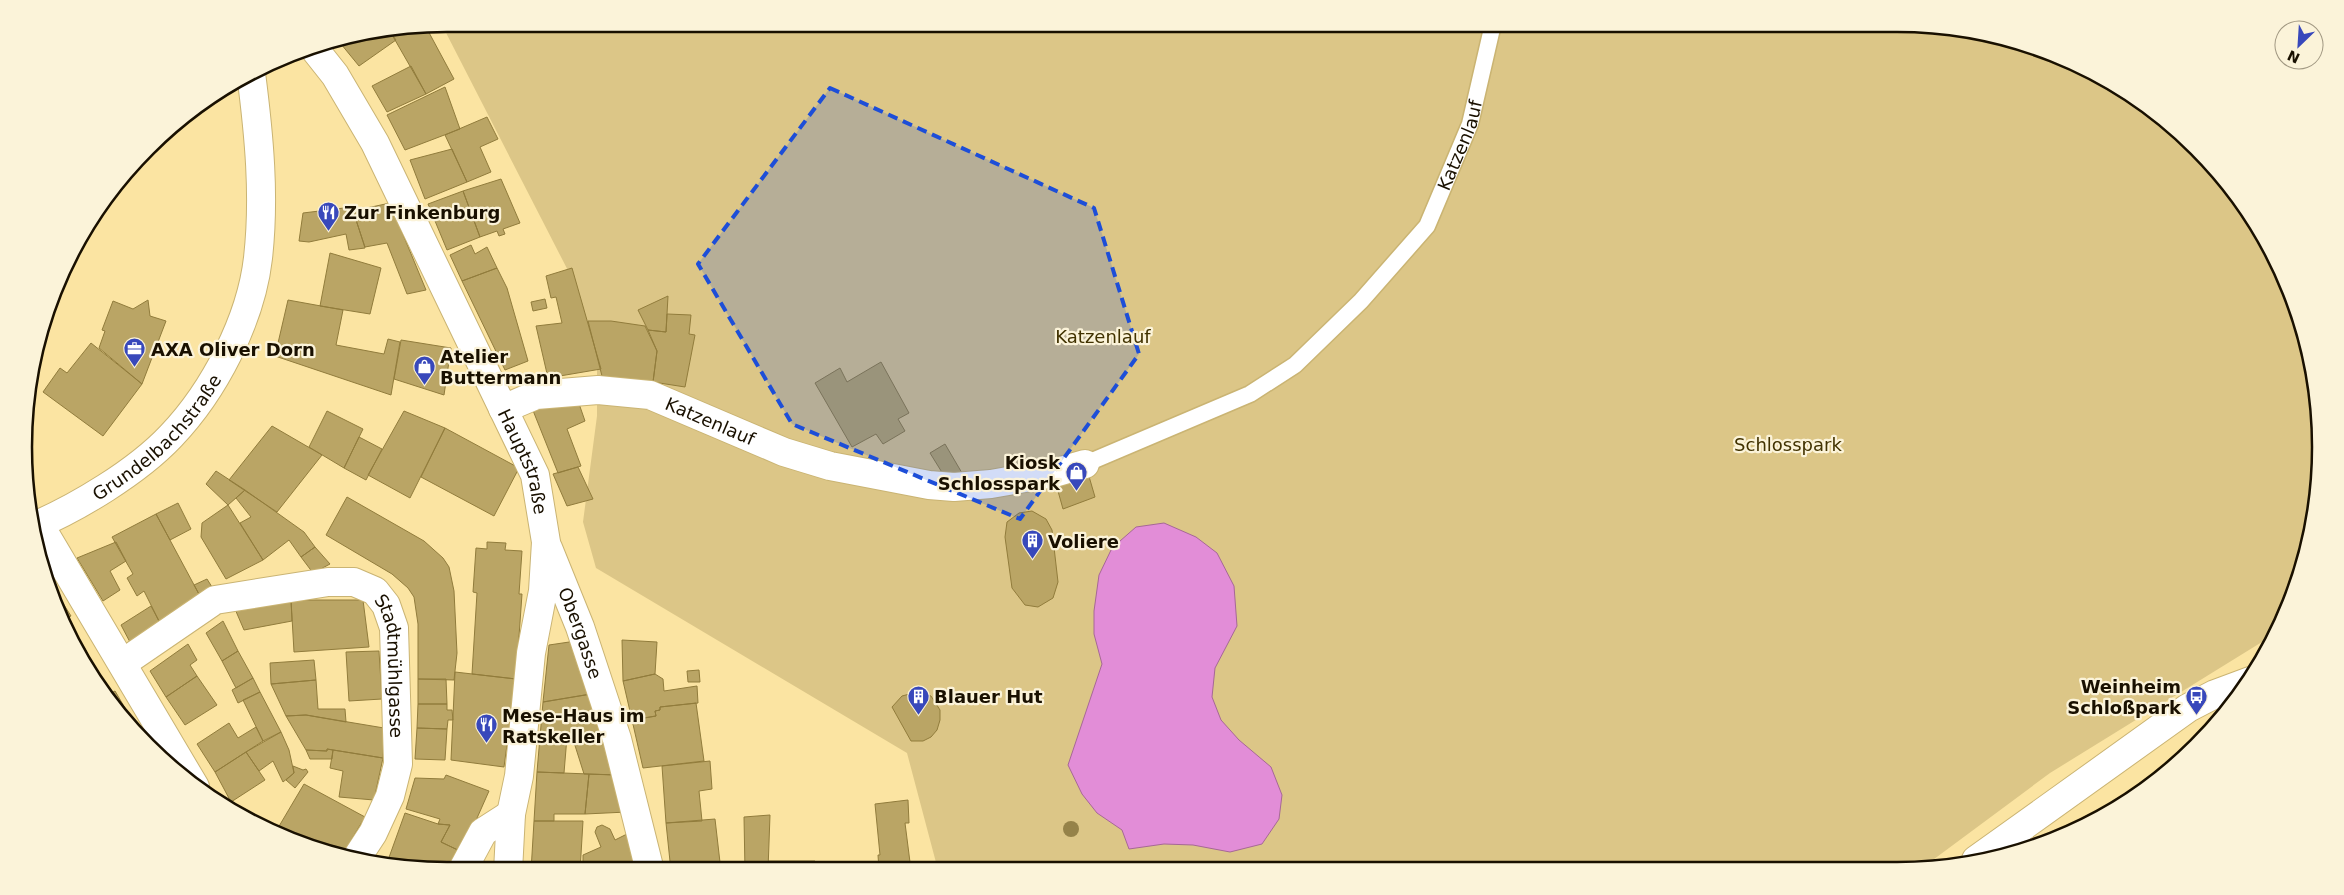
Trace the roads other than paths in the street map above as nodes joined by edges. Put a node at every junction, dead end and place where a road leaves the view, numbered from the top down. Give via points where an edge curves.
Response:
1 (1491, 32) edge
2 (318, 54) edge
3 (252, 81) edge
4 (503, 409) junction
5 (1085, 464) joint
6 (39, 523) edge
7 (42, 536) edge
8 (546, 542) junction
9 (123, 663) junction
10 (2236, 686) edge
11 (184, 768) edge
12 (511, 814) junction
13 (360, 853) edge
14 (1986, 853) edge
15 (467, 862) edge
16 (508, 862) edge
17 (648, 862) edge

1 - 5 lane, Katzenlauf via 1470,124 1427,226 1361,301 1295,365 1250,394
2 - 4 street, Hauptstraße via 335,75 375,143
3 - 6 street, Grundelbachstraße via 262,190 260,236 253,287 230,349 210,384 171,437 104,489
4 - 5 street, Katzenlauf via 536,395 598,390 650,395 784,452 830,466 929,485 991,484
4 - 8 street, Hauptstraße via 535,475
7 - 9 street
8 - 12 street, Hauptstraße via 543,591 530,653 519,776
8 - 17 street, Obergasse via 580,627 617,740
9 - 11 street
9 - 13 street, Stadtmühlgasse via 215,600 328,582 354,582 375,591 386,605 394,628 398,764 390,796
10 - 14 street via 2188,708
12 - 15 street via 483,832
12 - 16 street, Hauptstraße

